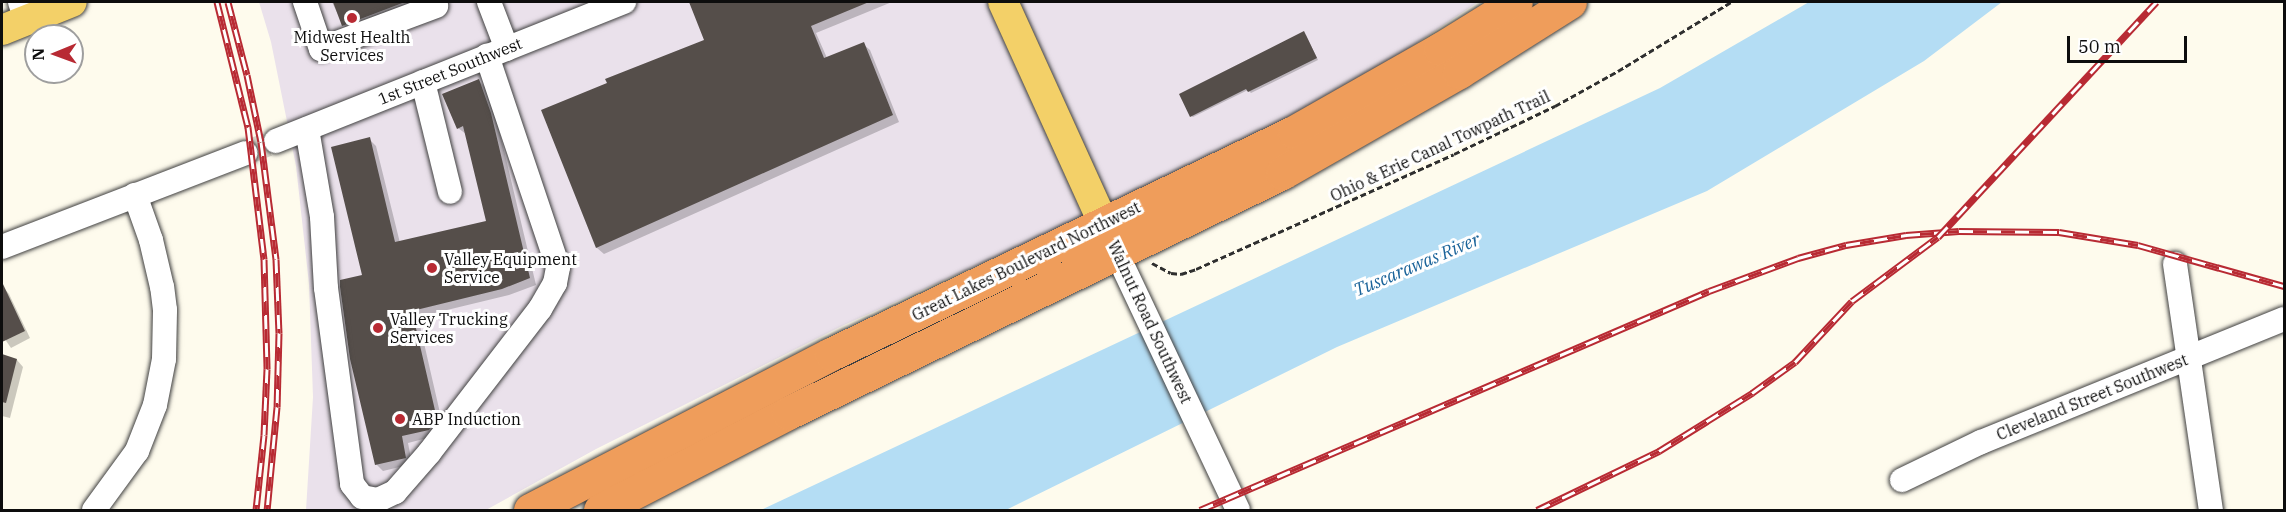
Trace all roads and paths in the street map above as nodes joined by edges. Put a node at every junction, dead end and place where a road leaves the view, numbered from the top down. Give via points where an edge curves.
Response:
1 (72, 2) edge
2 (305, 2) edge
3 (489, 2) edge
4 (624, 2) edge
5 (1003, 2) edge
6 (1516, 2) edge
7 (1570, 2) edge
8 (1731, 2) edge
9 (439, 3) edge
10 (592, 8) edge
11 (16, 17) edge
12 (497, 53) junction
13 (423, 82) junction
14 (307, 129) junction
15 (276, 141) tunnel mouth
16 (245, 153) tunnel mouth
17 (450, 192) dead end
18 (135, 195) junction
19 (1104, 224) junction
20 (2, 247) edge
21 (1132, 259) junction
22 (2175, 264) dead end
23 (2284, 319) edge
24 (2189, 357) junction
25 (1902, 480) dead end
26 (94, 510) edge
27 (530, 510) edge
28 (600, 510) edge
29 (1238, 510) edge
30 (2211, 510) edge

1 - 11 main road
2 - 9 street via 321,49
3 - 12 street
4 - 10 street, 1st Street Southwest
5 - 19 main road, Walnut Road Southwest
6 - 19 highway, Great Lakes Boulevard Northwest via 1305,126
7 - 21 highway, Great Lakes Boulevard Northwest via 1377,121
8 - 21 path, Ohio & Erie Canal Towpath Trail via 1555,106 1244,249 1181,274
10 - 12 street, 1st Street Southwest
12 - 13 street, 1st Street Southwest
12 - 14 street via 558,267 555,283 540,309 429,453 395,492 378,500 362,496 352,484 326,288 322,216
13 - 14 street, 1st Street Southwest
13 - 17 street
14 - 15 street, 1st Street Southwest
16 - 18 street
18 - 20 street
18 - 26 street via 158,263 166,335 155,405 137,451
19 - 21 main road, Walnut Road Southwest
19 - 27 highway, Great Lakes Boulevard Northwest via 831,354
21 - 28 highway, Great Lakes Boulevard Northwest via 788,413
21 - 29 street, Walnut Road Southwest via 1140,299
22 - 24 street
23 - 24 street, Cleveland Street Southwest
24 - 25 street, Cleveland Street Southwest via 1981,442
24 - 30 street

